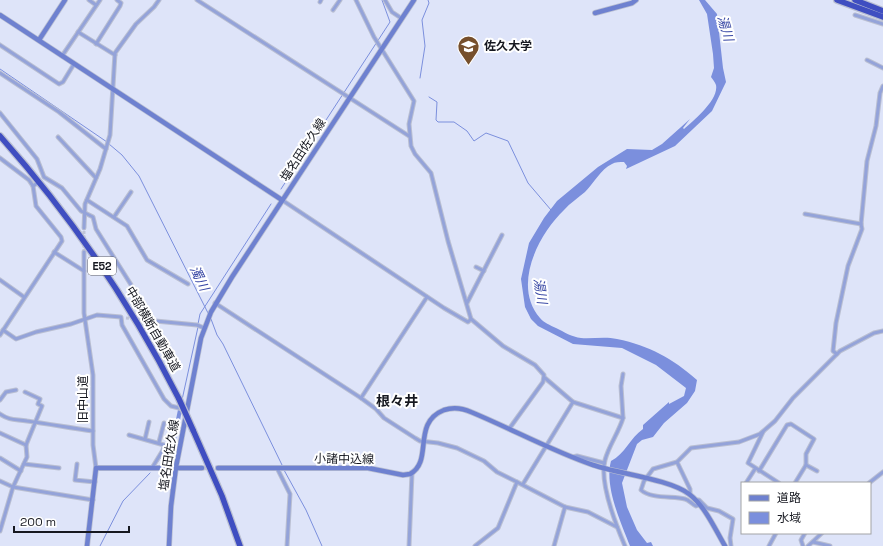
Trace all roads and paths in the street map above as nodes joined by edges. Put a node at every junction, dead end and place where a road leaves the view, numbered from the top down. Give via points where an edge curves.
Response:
1 (65, 0) edge
2 (89, 0) edge
3 (100, 0) edge
4 (117, 0) edge
5 (159, 0) edge
6 (197, 0) edge
7 (340, 0) edge
8 (356, 0) edge
9 (385, 0) edge
10 (414, 0) edge
11 (636, 0) edge
12 (837, 0) edge
13 (855, 0) edge
14 (332, 4) dead end
15 (96, 5) junction
16 (336, 6) junction
17 (334, 10) dead end
18 (883, 11) edge
19 (595, 13) dead end
20 (0, 15) edge
21 (855, 15) dead end
22 (883, 17) edge
23 (401, 18) junction
24 (883, 24) edge
25 (78, 32) junction
26 (38, 40) junction
27 (96, 44) junction
28 (379, 44) junction
29 (0, 45) edge
30 (62, 56) junction
31 (114, 56) junction
32 (867, 60) dead end
33 (74, 64) junction
34 (883, 68) edge
35 (0, 72) edge
36 (883, 86) edge
37 (113, 88) junction
38 (345, 96) junction
39 (0, 113) edge
40 (0, 136) edge
41 (409, 136) junction
42 (58, 137) dead end
43 (106, 149) junction
44 (0, 158) edge
45 (96, 178) junction
46 (131, 192) dead end
47 (125, 194) dead end
48 (128, 196) junction
49 (86, 200) junction
50 (282, 200) junction
51 (85, 212) junction
52 (805, 214) dead end
53 (114, 217) junction
54 (861, 224) junction
55 (84, 228) tunnel mouth
56 (502, 235) dead end
57 (54, 252) junction
58 (84, 252) tunnel mouth
59 (476, 267) dead end
60 (84, 271) junction
61 (484, 271) junction
62 (0, 280) edge
63 (188, 284) dead end
64 (24, 297) junction
65 (427, 297) junction
66 (467, 302) junction
67 (215, 303) junction
68 (120, 317) junction
69 (85, 318) junction
70 (126, 318) tunnel mouth
71 (145, 320) tunnel mouth
72 (151, 320) junction
73 (471, 320) junction
74 (200, 326) junction
75 (3, 330) junction
76 (883, 331) edge
77 (0, 335) edge
78 (837, 354) junction
79 (623, 374) dead end
80 (545, 378) junction
81 (16, 390) dead end
82 (25, 392) dead end
83 (361, 398) junction
84 (0, 400) edge
85 (573, 402) junction
86 (187, 410) junction
87 (0, 414) edge
88 (623, 418) junction
89 (149, 422) dead end
90 (37, 423) junction
91 (164, 423) dead end
92 (509, 429) junction
93 (93, 431) junction
94 (763, 432) junction
95 (0, 433) edge
96 (129, 435) dead end
97 (145, 439) junction
98 (159, 442) junction
99 (423, 442) junction
100 (26, 445) junction
101 (546, 445) junction
102 (0, 458) edge
103 (677, 462) junction
104 (24, 464) junction
105 (77, 464) dead end
106 (806, 464) junction
107 (176, 467) junction
108 (604, 467) junction
109 (59, 468) dead end
110 (96, 468) junction
111 (152, 468) junction
112 (202, 468) tunnel mouth
113 (218, 468) tunnel mouth
114 (278, 468) junction
115 (755, 468) junction
116 (21, 471) junction
117 (759, 471) junction
118 (817, 471) dead end
119 (883, 472) edge
120 (412, 473) junction
121 (644, 479) junction
122 (0, 481) edge
123 (95, 482) junction
124 (517, 482) junction
125 (747, 482) edge
126 (777, 482) edge
127 (796, 482) edge
128 (870, 482) edge
129 (523, 484) junction
130 (14, 487) junction
131 (690, 494) junction
132 (93, 500) junction
133 (695, 500) junction
134 (699, 505) junction
135 (565, 507) junction
136 (617, 527) junction
137 (0, 531) edge
138 (776, 534) edge
139 (804, 534) edge
140 (821, 534) edge
141 (813, 542) junction
142 (87, 546) edge
143 (169, 546) edge
144 (240, 546) edge
145 (287, 546) edge
146 (409, 546) edge
147 (475, 546) edge
148 (554, 546) edge
149 (625, 546) edge
150 (725, 546) edge
151 (731, 546) edge
152 (770, 546) edge
153 (803, 546) edge
154 (808, 546) edge
155 (830, 546) edge

1 - 26 main road
2 - 15 street
3 - 15 street
4 - 27 street via 121,3 120,6
5 - 31 street via 129,33
6 - 38 street
7 - 16 street
8 - 28 street
9 - 23 street via 392,12
10 - 23 main road, 塩名田佐久線
11 - 19 main road
12 - 22 highway
13 - 18 highway
14 - 16 street
15 - 25 street
16 - 17 street
20 - 26 main road
21 - 24 street
23 - 28 main road, 塩名田佐久線
25 - 27 street
25 - 30 street
26 - 30 main road
27 - 31 street
28 - 38 main road, 塩名田佐久線
28 - 41 street via 414,101
29 - 33 street via 59,84
30 - 33 main road
31 - 37 street
32 - 34 street
33 - 37 main road
35 - 43 street
36 - 54 street via 867,161
37 - 43 street
37 - 50 main road
38 - 41 street
38 - 50 main road, 塩名田佐久線
39 - 51 street via 37,159 43,178 62,188 81,211
40 - 144 highway, 中部横断自動車道 / E52, bridge via 55,200 110,278 148,341 179,399 207,460
41 - 66 street via 413,151 431,173
42 - 45 street
43 - 45 street
44 - 57 street via 34,185 36,206 62,239
45 - 49 street
46 - 48 street
47 - 48 street
48 - 53 street
49 - 51 street
49 - 53 street
50 - 65 street
50 - 67 main road, 塩名田佐久線
51 - 55 street
51 - 72 street via 93,217 96,229
52 - 54 street
53 - 63 street via 131,229 147,260
54 - 78 street via 862,229 848,266 836,323 833,351
56 - 61 street
57 - 60 street
57 - 64 street
58 - 60 street, 旧中山道
59 - 61 street
60 - 69 street, 旧中山道
61 - 66 street
62 - 64 street
64 - 75 street
65 - 73 street via 468,322
65 - 83 street
66 - 73 street
67 - 74 main road, 塩名田佐久線 via 206,322
67 - 83 street
68 - 69 street via 103,315
68 - 70 street
68 - 86 street via 122,325 164,399 171,406
69 - 75 street via 16,339
69 - 93 street, 旧中山道 via 93,375
71 - 72 street
72 - 74 street
73 - 80 street via 491,338 535,365
74 - 86 main road, 塩名田佐久線
75 - 77 street
76 - 78 street via 850,345
78 - 94 street
79 - 88 street
80 - 85 street
80 - 92 street
81 - 84 street via 6,392
82 - 90 street via 40,399 38,404 42,406
83 - 99 street via 384,418
85 - 88 street
85 - 101 street
86 - 107 main road, 塩名田佐久線
87 - 90 street via 11,420
88 - 108 street via 611,443
89 - 97 street
90 - 93 street
90 - 100 street
91 - 98 street
92 - 99 main road via 468,411 452,408 434,417 426,428
92 - 101 main road
93 - 110 street, 旧中山道
94 - 103 street via 739,442 691,448
94 - 115 street via 748,463
95 - 100 street
96 - 97 street
97 - 98 street
98 - 111 street via 164,447
99 - 120 main road via 421,461 418,469
99 - 124 street via 462,450
100 - 104 street via 27,457
101 - 108 main road
101 - 129 street
102 - 116 street
103 - 121 street via 653,469
103 - 131 street
104 - 109 street
104 - 116 street
105 - 123 street via 75,480
106 - 117 street via 806,454 814,439 789,424
106 - 118 street
106 - 127 street
107 - 111 main road
107 - 112 main road
107 - 143 main road, 塩名田佐久線
108 - 121 main road
108 - 136 street via 608,499
110 - 111 main road
110 - 123 main road, 旧中山道
113 - 114 main road, 小諸中込線
114 - 120 main road, 小諸中込線 via 368,468 403,475
114 - 145 street via 290,494
115 - 117 street
115 - 125 street
116 - 130 street
117 - 126 street
119 - 128 street
120 - 146 street
121 - 131 main road via 676,487
121 - 134 street via 642,492 664,498 686,499 696,506
122 - 130 street
123 - 132 main road, 旧中山道
124 - 129 street
124 - 147 street via 498,528
129 - 135 street
130 - 132 street
130 - 137 street
131 - 133 main road
132 - 142 main road, 旧中山道
133 - 134 main road
133 - 151 street via 699,500 707,508 719,510 734,520
134 - 150 main road
135 - 136 street via 588,512
135 - 148 street
136 - 149 street
138 - 152 street
139 - 153 street via 801,540
140 - 141 street
141 - 154 street
141 - 155 street

